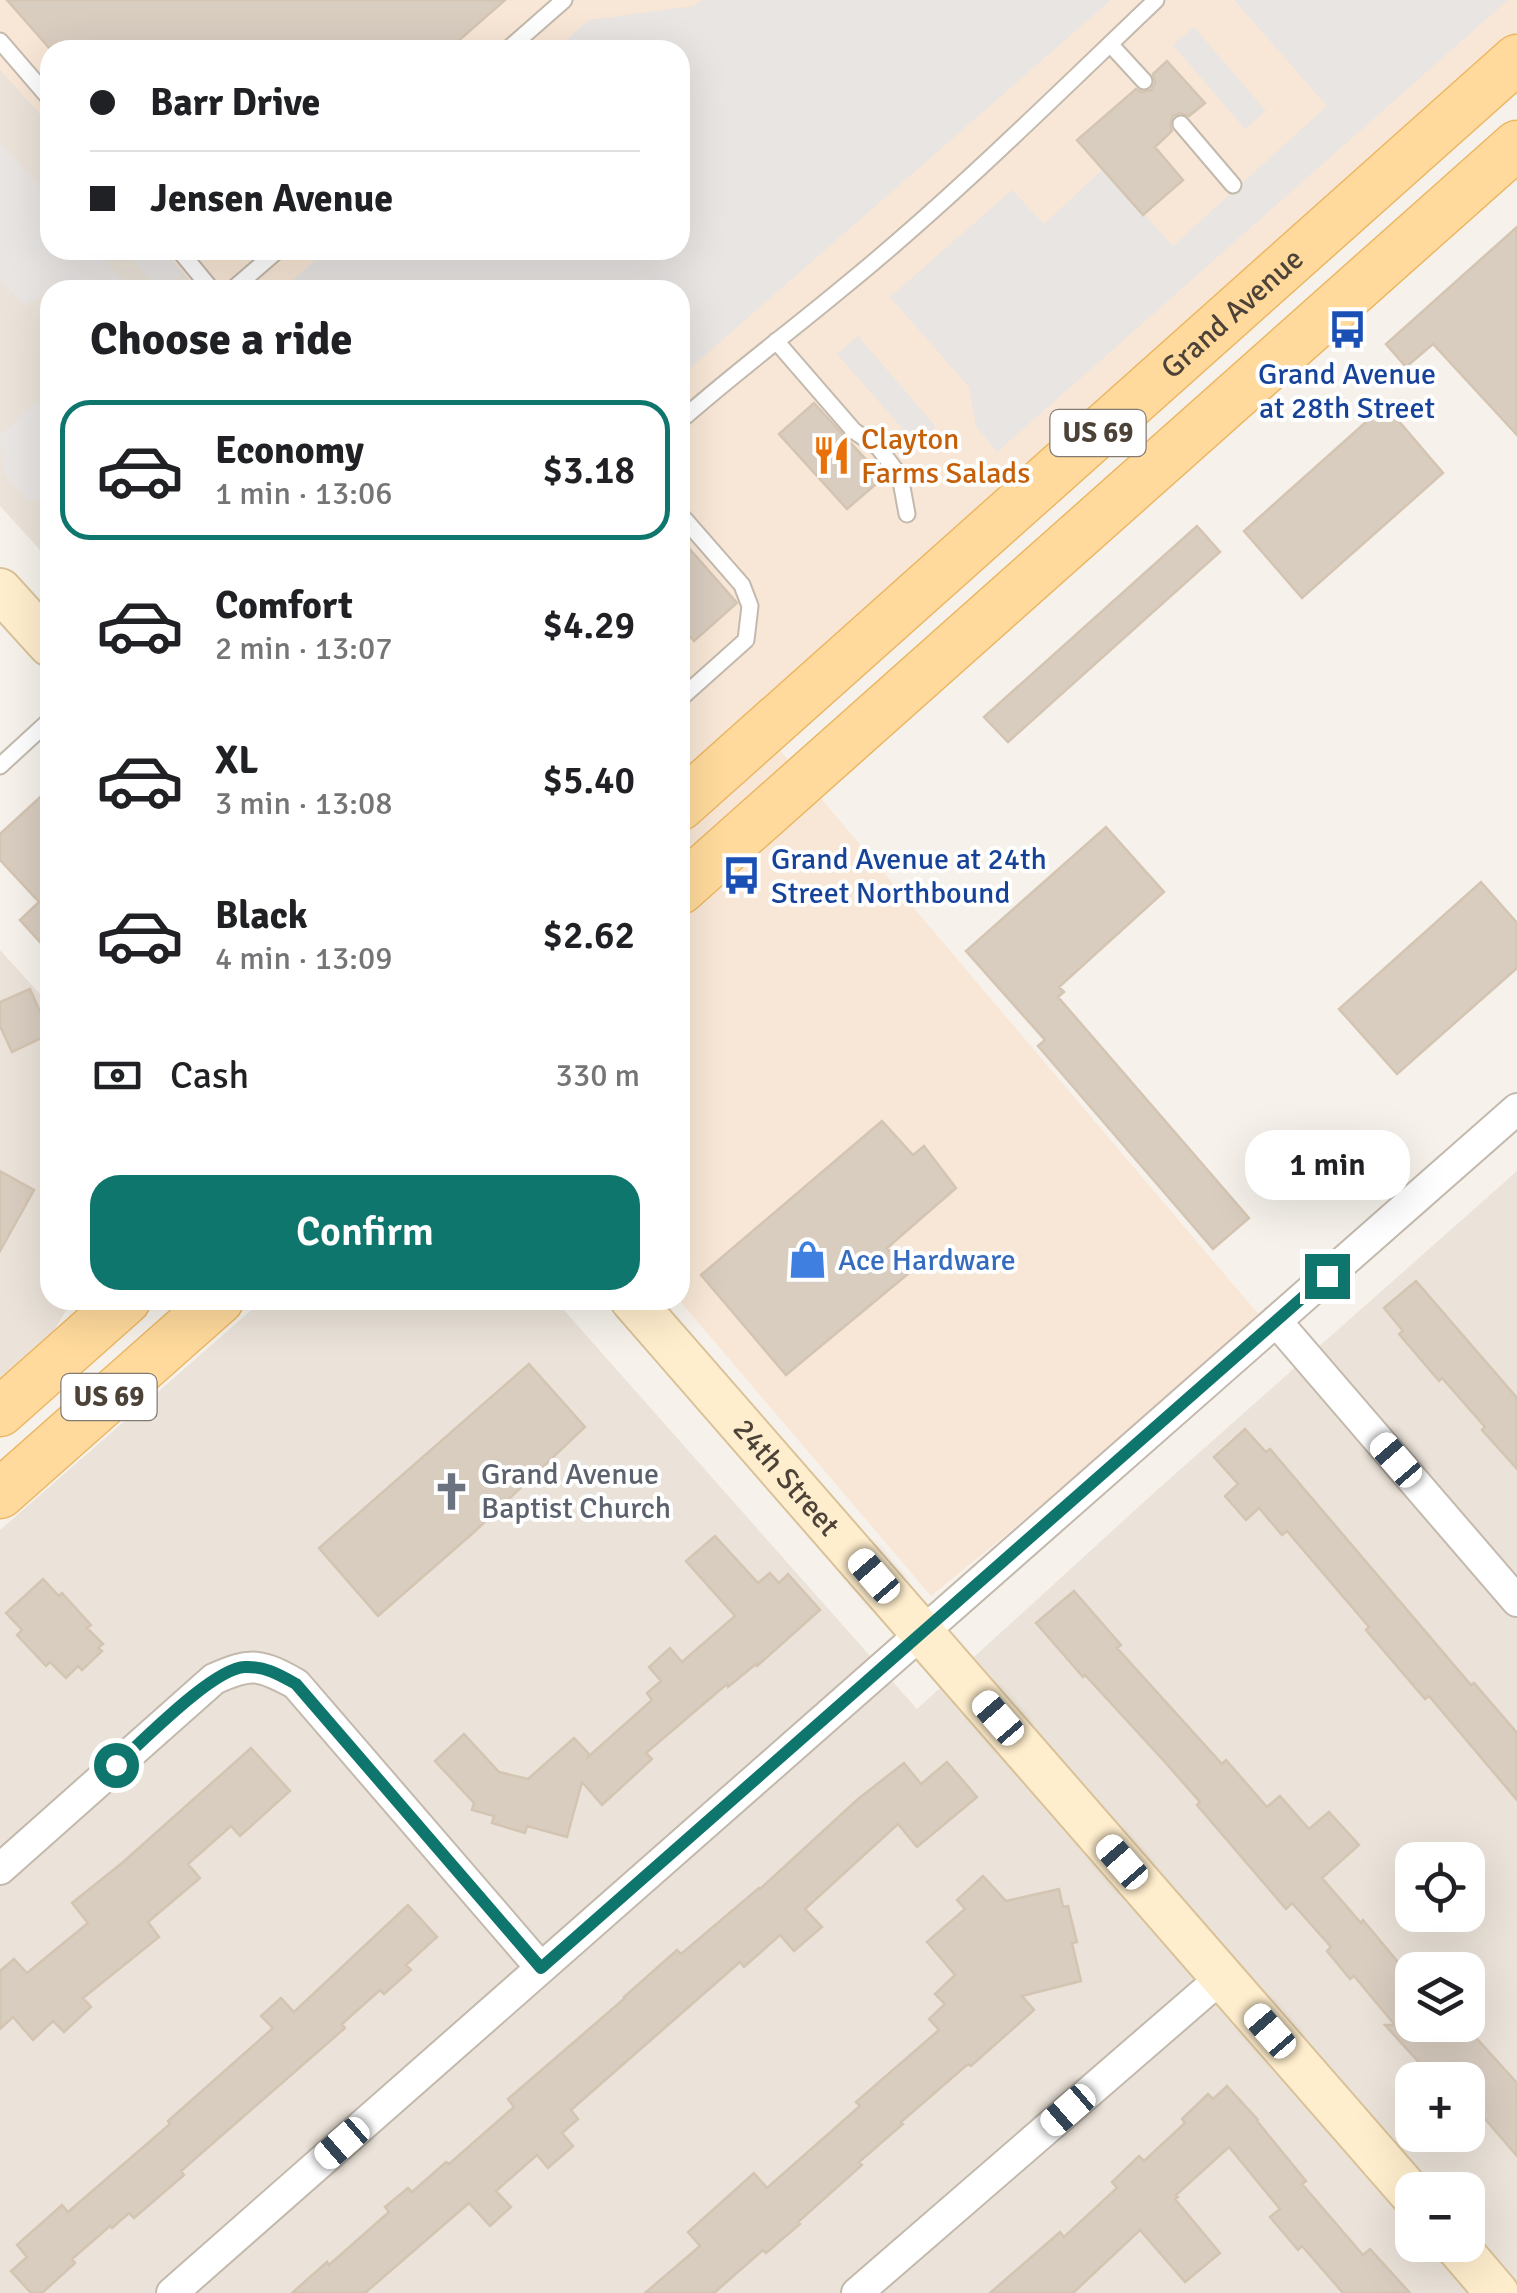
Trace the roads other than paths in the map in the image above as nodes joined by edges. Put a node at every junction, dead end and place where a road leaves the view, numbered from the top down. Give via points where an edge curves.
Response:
1 (564, 0) edge
2 (1156, 0) edge
3 (518, 40) edge
4 (0, 41) edge
5 (1110, 44) junction
6 (1517, 60) edge
7 (1144, 81) dead end
8 (40, 87) edge
9 (1180, 124) dead end
10 (1517, 146) edge
11 (1233, 185) dead end
12 (186, 260) edge
13 (266, 260) edge
14 (204, 280) edge
15 (244, 280) edge
16 (776, 341) junction
17 (690, 413) edge
18 (908, 514) dead end
19 (690, 525) edge
20 (0, 590) edge
21 (40, 630) edge
22 (690, 690) edge
23 (40, 729) edge
24 (0, 766) edge
25 (690, 797) edge
26 (690, 881) edge
27 (1517, 1109) edge
28 (115, 1310) edge
29 (208, 1310) edge
30 (641, 1310) edge
31 (1276, 1321) junction
32 (0, 1412) edge
33 (0, 1494) edge
34 (1517, 1601) edge
35 (922, 1632) junction
36 (0, 1868) edge
37 (541, 1968) junction
38 (1222, 1976) junction
39 (1395, 2175) edge
40 (1471, 2262) edge
41 (172, 2293) edge
42 (857, 2293) edge
43 (1498, 2293) edge

1 - 3 lane
2 - 5 lane
4 - 8 lane
5 - 7 lane
5 - 16 lane via 842,290
6 - 25 main road, Grand Avenue / US 69
9 - 11 lane
10 - 26 main road, US 69
12 - 14 lane
13 - 15 lane
16 - 17 lane
16 - 18 lane via 900,476
19 - 22 lane via 742,585 750,606 746,640
20 - 21 main road
23 - 24 lane
27 - 31 street
28 - 32 main road, US 69
29 - 33 main road, US 69
30 - 35 main road, 24th Street
31 - 34 street
31 - 35 street
35 - 37 street
35 - 38 main road, 24th Street
36 - 37 street via 214,1678 242,1666 270,1670 296,1684
37 - 41 street
38 - 39 main road, 24th Street
38 - 42 street
40 - 43 main road

